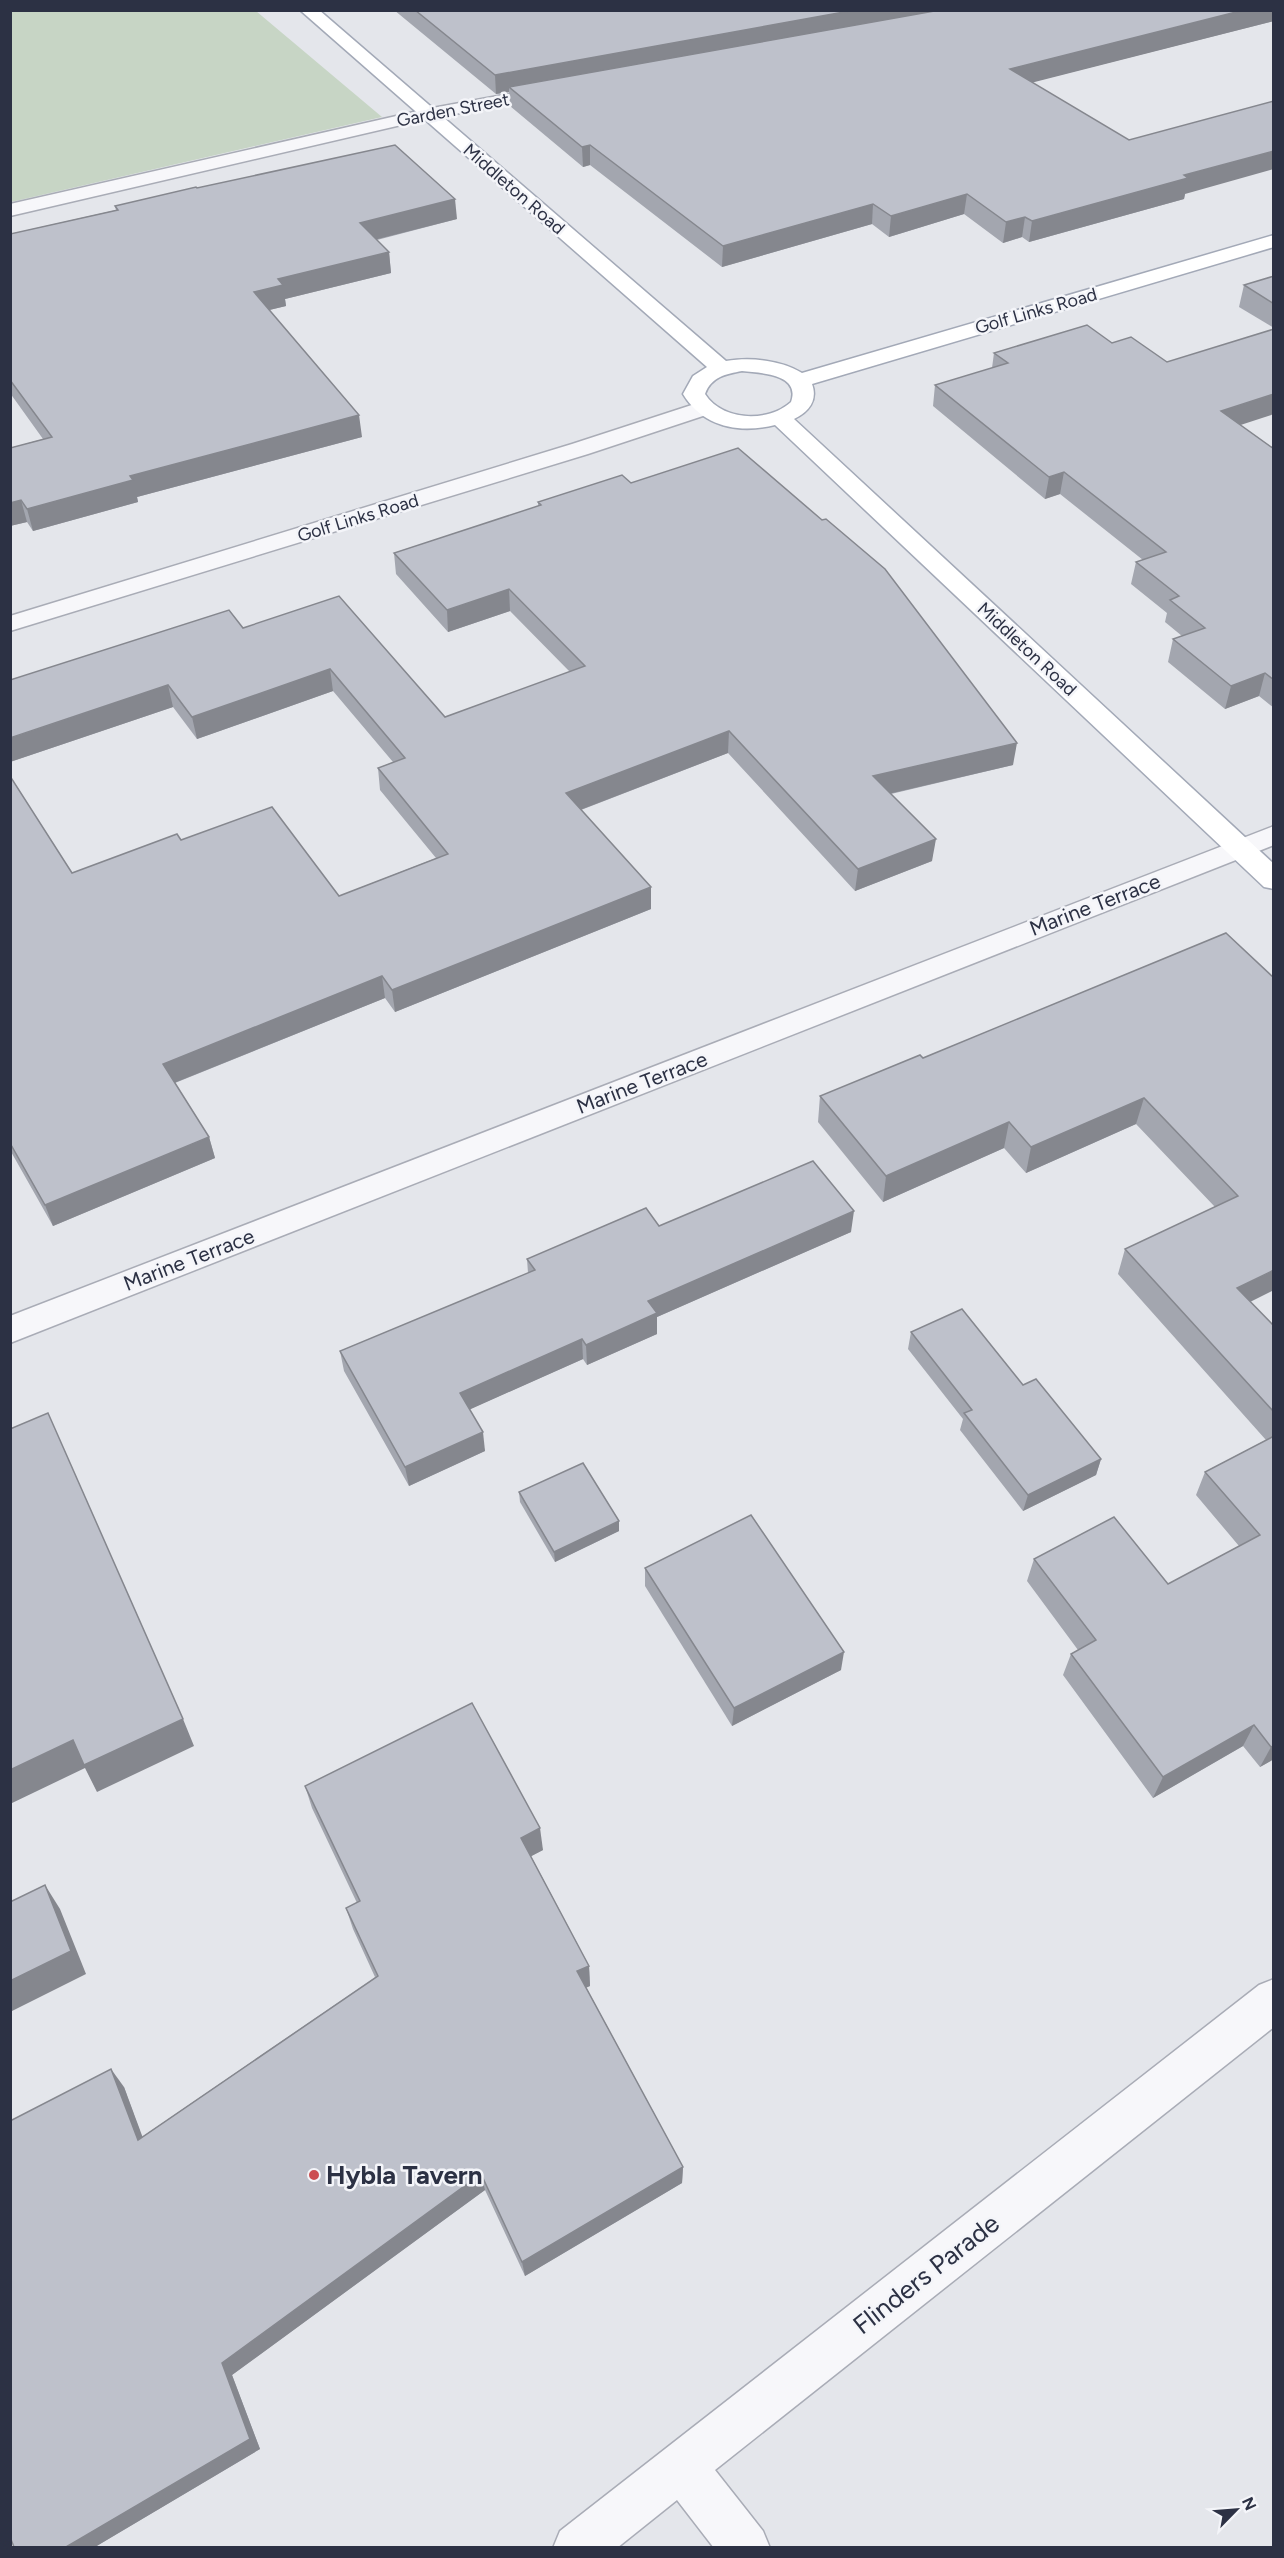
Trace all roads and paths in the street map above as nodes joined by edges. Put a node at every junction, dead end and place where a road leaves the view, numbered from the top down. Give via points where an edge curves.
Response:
1 (308, 10) edge
2 (566, 89) edge
3 (427, 114) junction
4 (10, 210) edge
5 (1274, 241) edge
6 (721, 368) junction
7 (798, 381) junction
8 (704, 408) junction
9 (780, 418) junction
10 (10, 624) edge
11 (1274, 835) edge
12 (1240, 849) junction
13 (1274, 880) edge
14 (10, 1330) edge
15 (1274, 2000) edge
16 (681, 2467) junction
17 (577, 2547) edge
18 (746, 2547) edge

1 - 3 main road, Middleton Road
2 - 3 street, Garden Street
3 - 4 street, Garden Street
3 - 6 main road, Middleton Road
5 - 7 main road, Golf Links Road
6 - 7 main road via 764,366
6 - 8 main road via 696,386 694,394
7 - 9 main road via 804,391 803,401
8 - 9 main road via 738,421
8 - 10 street, Golf Links Road
9 - 12 main road, Middleton Road
11 - 12 street, Marine Terrace
12 - 13 main road, Middleton Road
12 - 14 street, Marine Terrace
15 - 16 street, Flinders Parade
16 - 17 street, Flinders Parade
16 - 18 street

